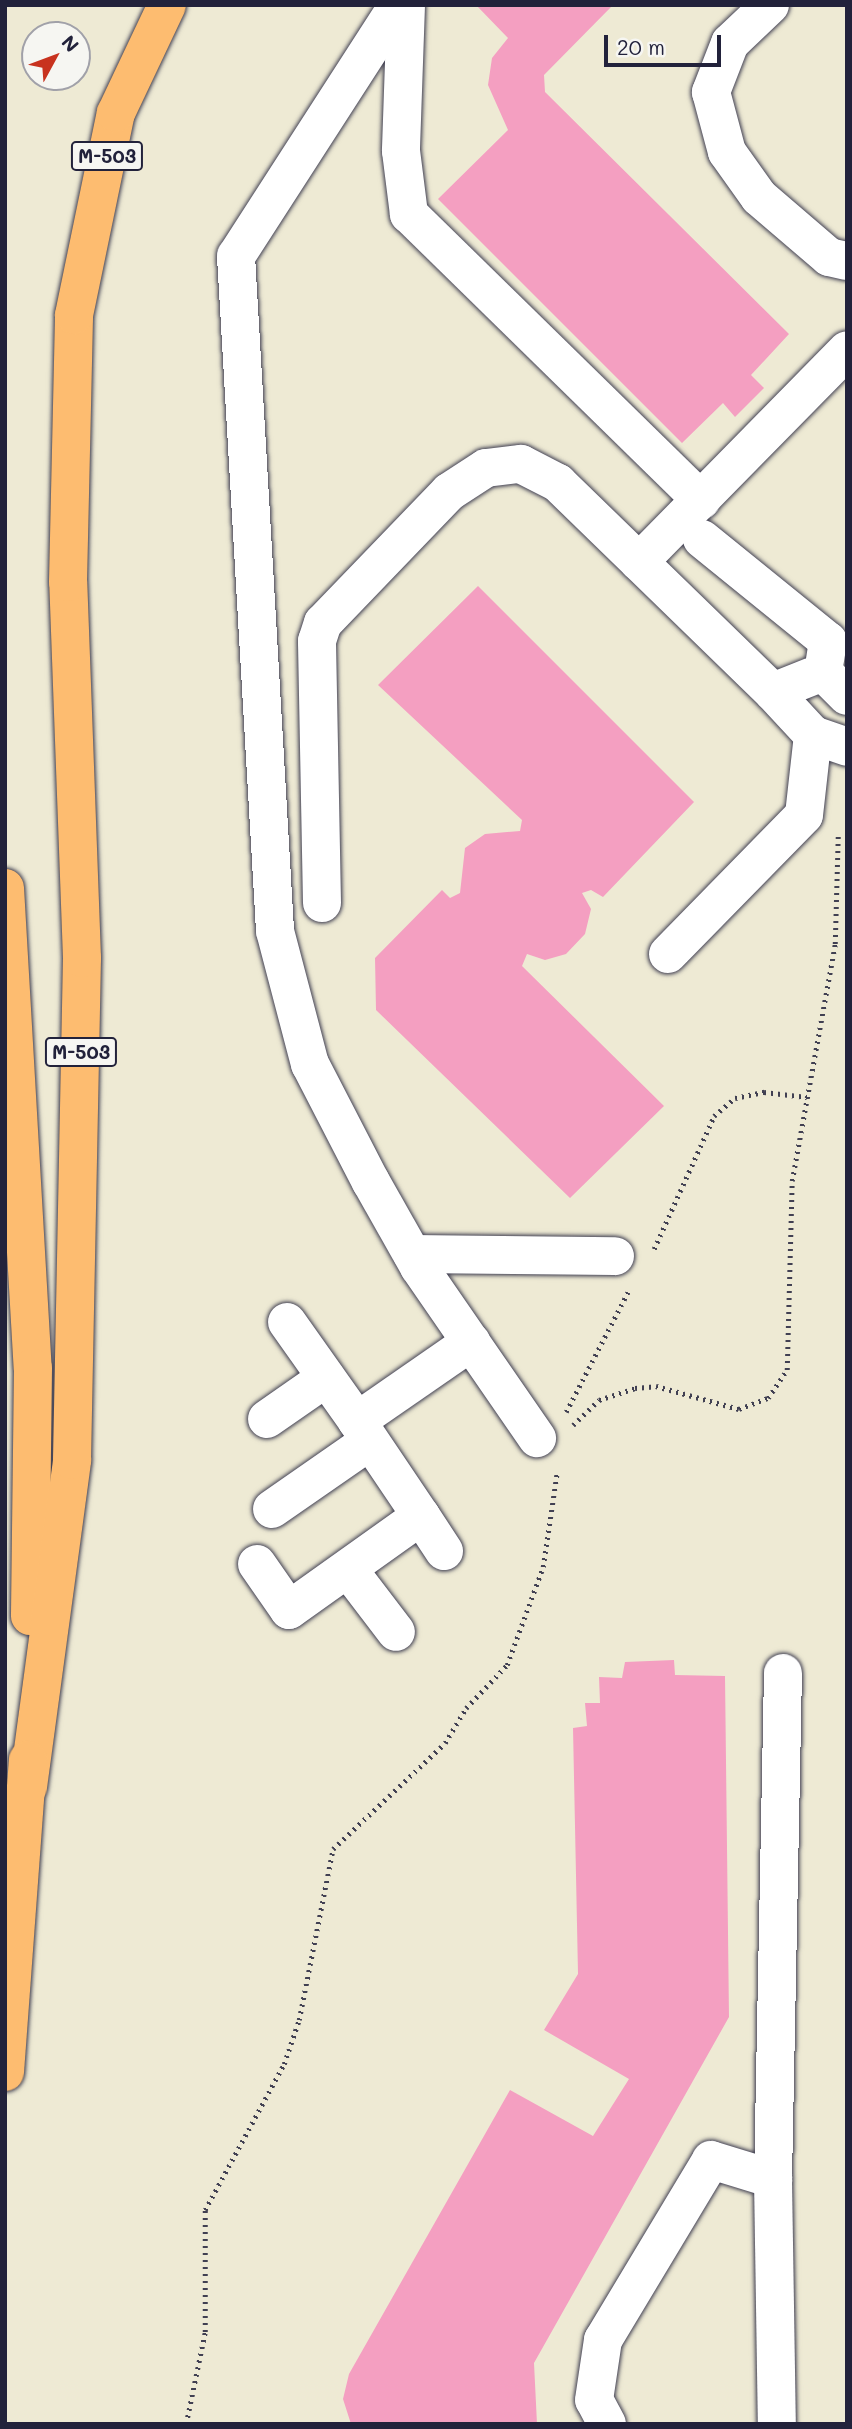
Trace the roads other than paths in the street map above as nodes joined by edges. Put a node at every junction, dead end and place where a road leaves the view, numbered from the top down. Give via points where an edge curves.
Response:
1 (167, 5) edge
2 (398, 5) edge
3 (406, 5) edge
4 (770, 5) edge
5 (847, 261) edge
6 (847, 350) edge
7 (701, 500) junction
8 (702, 539) dead end
9 (639, 562) junction
10 (835, 684) edge
11 (772, 692) junction
12 (830, 741) edge
13 (5, 888) edge
14 (323, 903) dead end
15 (668, 954) dead end
16 (412, 1254) junction
17 (632, 1266) road end
18 (287, 1322) dead end
19 (471, 1342) junction
20 (326, 1378) junction
21 (267, 1419) dead end
22 (364, 1431) junction
23 (555, 1441) road end
24 (272, 1509) dead end
25 (421, 1516) junction
26 (444, 1551) dead end
27 (257, 1564) dead end
28 (348, 1569) junction
29 (396, 1632) dead end
30 (783, 1673) dead end
31 (28, 1787) junction
32 (5, 2072) edge
33 (774, 2179) junction
34 (607, 2424) edge
35 (777, 2424) edge

1 - 31 highway, M-503 via 116,113 74,315 68,582 82,958 72,1460
2 - 16 lane via 236,256 275,931 310,1064
3 - 7 lane via 401,151 409,214
4 - 5 lane via 730,43 711,92 726,152 760,197 829,257
6 - 7 lane
7 - 9 lane
8 - 10 lane via 828,641
9 - 11 lane
9 - 14 lane via 558,483 521,464 486,468 449,492 323,623 317,641
10 - 11 lane
11 - 12 lane
12 - 15 lane via 804,815
13 - 31 highway, M-503 via 33,1368
16 - 17 lane
16 - 19 lane
18 - 20 lane
19 - 22 lane
19 - 23 lane
20 - 21 lane
20 - 22 lane
22 - 24 lane
22 - 25 lane
25 - 26 lane
25 - 28 lane
27 - 28 lane via 289,1610
28 - 29 lane
30 - 33 lane
31 - 32 highway, M-503
33 - 34 lane via 711,2160 603,2340 594,2400
33 - 35 lane

